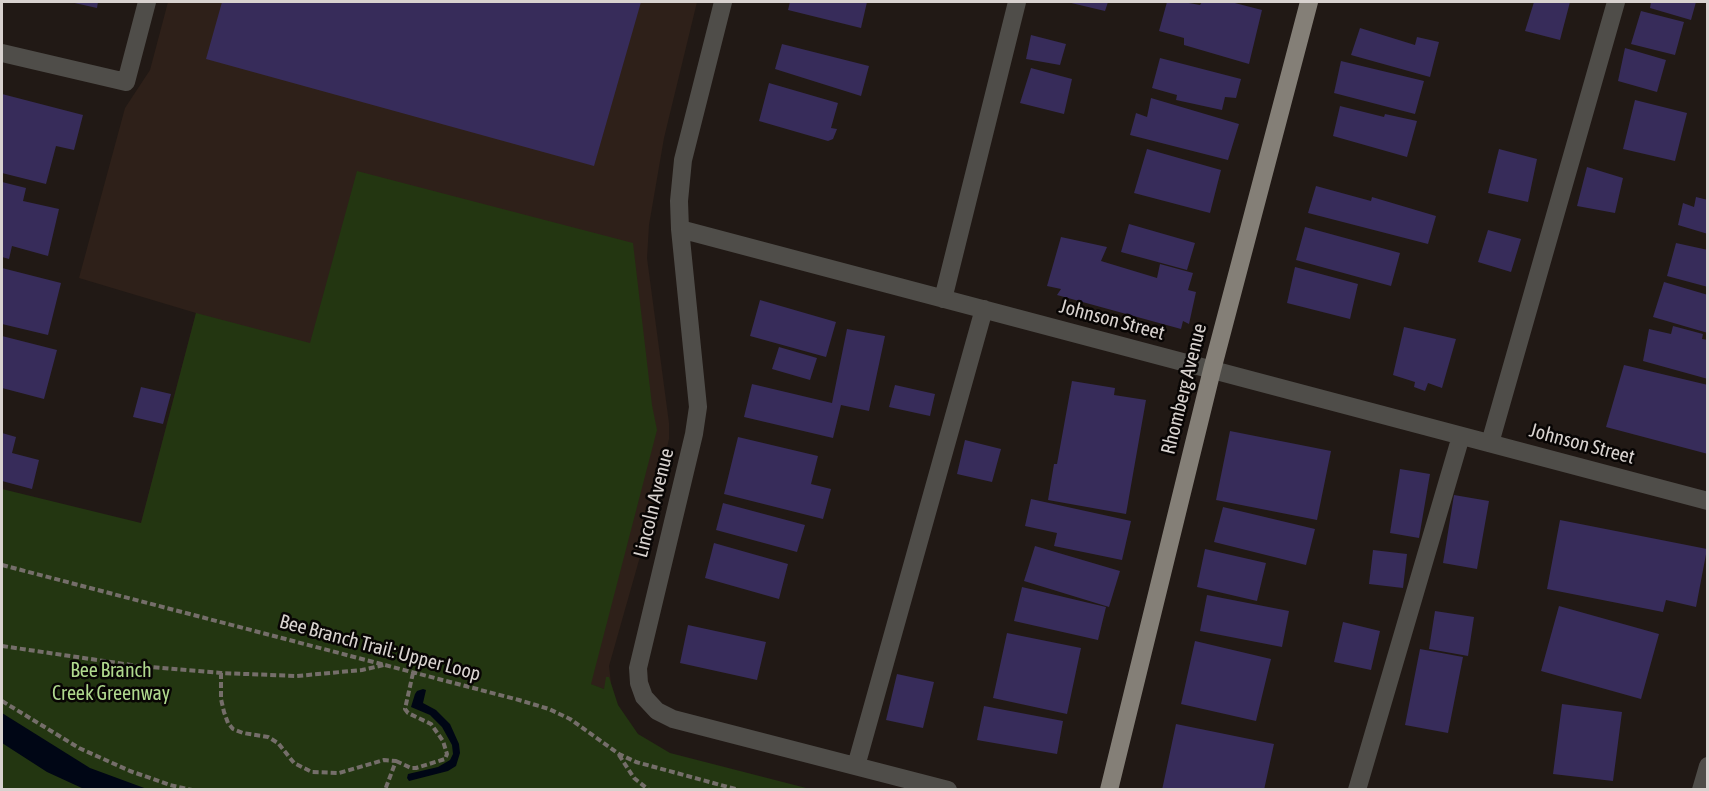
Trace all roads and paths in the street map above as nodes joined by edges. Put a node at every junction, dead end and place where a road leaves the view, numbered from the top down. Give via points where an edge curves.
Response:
1 (147, 2) edge
2 (723, 2) edge
3 (1017, 2) edge
4 (1309, 2) edge
5 (1616, 2) edge
6 (2, 53) edge
7 (680, 229) junction
8 (944, 298) junction
9 (984, 309) junction
10 (1212, 370) junction
11 (1461, 435) junction
12 (1490, 443) junction
13 (1707, 501) edge
14 (2, 565) edge
15 (2, 646) edge
16 (385, 665) junction
17 (413, 672) junction
18 (221, 673) junction
19 (2, 701) edge
20 (619, 754) junction
21 (396, 761) junction
22 (856, 766) junction
23 (1707, 766) edge
24 (192, 789) edge
25 (385, 789) edge
26 (649, 789) edge
27 (739, 789) edge
28 (948, 789) edge
29 (1109, 789) edge
30 (1357, 789) edge
31 (1701, 789) edge

1 - 6 street via 126,82
2 - 7 street, Lincoln Avenue via 683,160
3 - 8 street
4 - 10 main road, Rhomberg Avenue
5 - 12 street
7 - 8 street, Johnson Street
7 - 22 street, Lincoln Avenue via 698,407 638,668 639,683 644,697 657,711 673,719
8 - 9 street, Johnson Street
9 - 10 street, Johnson Street
9 - 22 street
10 - 11 street, Johnson Street
10 - 29 main road, Rhomberg Avenue
11 - 12 street, Johnson Street
11 - 30 street
12 - 13 street, Johnson Street
14 - 16 path, Bee Branch Trail: Upper Loop
15 - 18 path via 127,665
16 - 17 path, Bee Branch Trail: Upper Loop
16 - 18 path via 297,676
17 - 20 path, Bee Branch Trail: Upper Loop via 549,709
17 - 21 path via 405,709 431,724 447,754 445,759 416,768
18 - 21 path via 221,699 233,729 268,737 303,768 339,773 384,760
19 - 24 path via 79,748 130,771
20 - 26 path via 634,778
20 - 27 path, Bee Branch Trail: Upper Loop via 654,768
21 - 25 path
22 - 28 street, Lincoln Avenue
23 - 31 street

